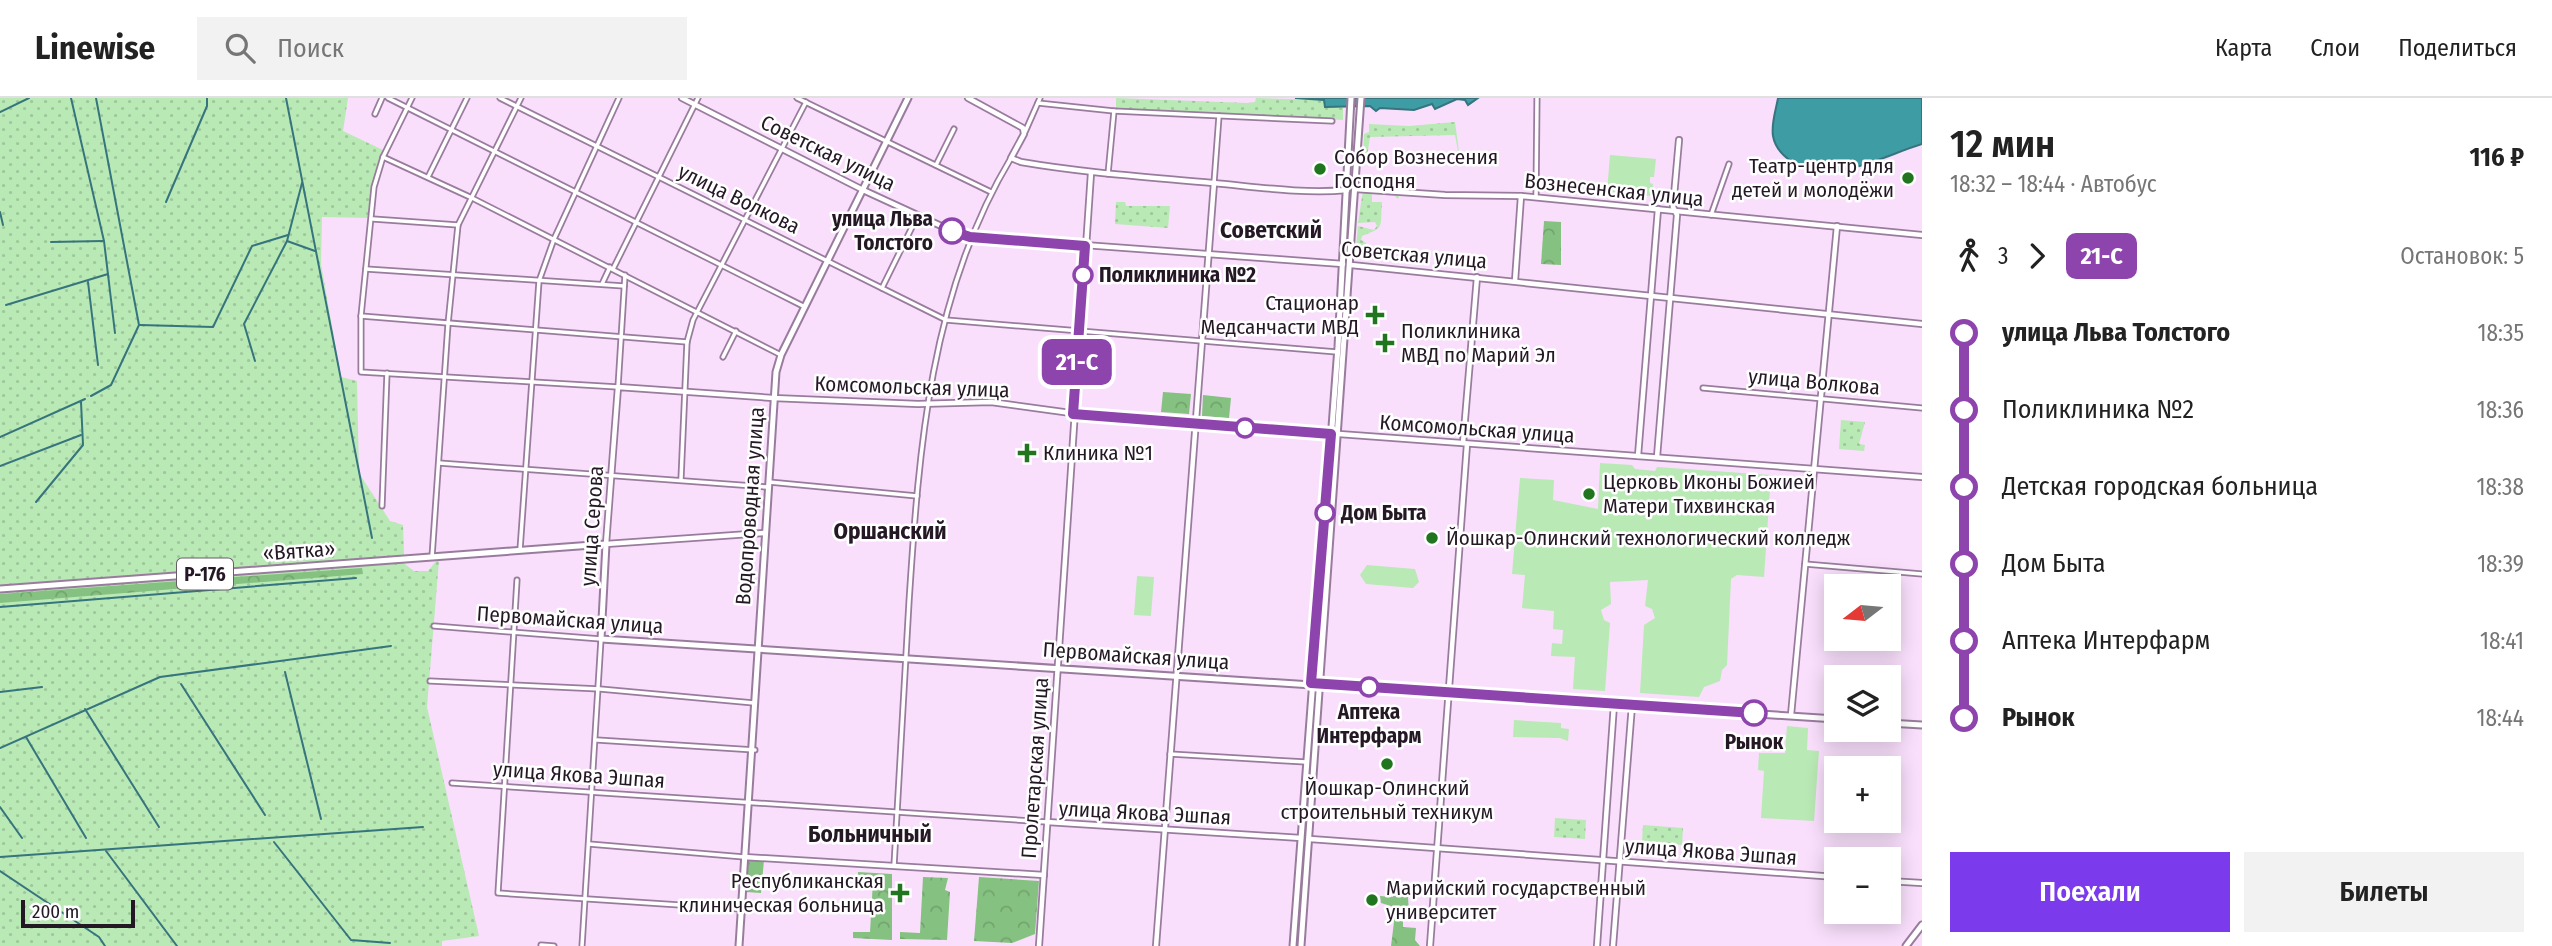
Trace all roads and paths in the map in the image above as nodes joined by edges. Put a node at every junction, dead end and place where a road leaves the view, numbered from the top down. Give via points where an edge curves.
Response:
1 (383, 98) edge
2 (388, 98) edge
3 (412, 98) edge
4 (467, 98) edge
5 (500, 98) edge
6 (521, 98) edge
7 (619, 98) edge
8 (682, 98) edge
9 (698, 98) edge
10 (797, 98) edge
11 (908, 98) edge
12 (968, 98) edge
13 (1041, 98) edge
14 (1351, 98) edge
15 (1360, 98) edge
16 (1537, 98) edge
17 (806, 103) junction
18 (1038, 103) junction
19 (694, 104) junction
20 (408, 107) junction
21 (517, 107) junction
22 (1114, 111) junction
23 (375, 114) dead end
24 (1219, 116) junction
25 (1332, 121) dead end
26 (954, 129) dead end
27 (451, 131) junction
28 (1024, 134) junction
29 (1679, 140) dead end
30 (887, 143) junction
31 (597, 146) junction
32 (782, 148) junction
33 (493, 152) junction
34 (383, 157) junction
35 (1011, 158) junction
36 (1729, 164) dead end
37 (936, 165) junction
38 (1091, 173) junction
39 (1108, 174) junction
40 (428, 177) junction
41 (659, 177) junction
42 (1214, 183) junction
43 (1355, 189) junction
44 (863, 190) junction
45 (1348, 190) junction
46 (991, 192) junction
47 (576, 193) junction
48 (1521, 196) junction
49 (1536, 197) junction
50 (472, 198) junction
51 (1658, 209) junction
52 (1674, 210) junction
53 (918, 215) junction
54 (1711, 215) junction
55 (373, 219) junction
56 (746, 219) junction
57 (637, 223) junction
58 (458, 225) junction
59 (1838, 226) junction
60 (1922, 235) edge
61 (970, 237) junction
62 (554, 239) junction
63 (1085, 246) junction
64 (1209, 256) junction
65 (828, 261) junction
66 (1343, 264) junction
67 (723, 265) junction
68 (1351, 265) junction
69 (612, 268) junction
70 (366, 269) junction
71 (453, 274) junction
72 (625, 275) junction
73 (1477, 277) junction
74 (539, 281) junction
75 (1515, 281) junction
76 (602, 285) junction
77 (624, 286) junction
78 (882, 288) junction
79 (1650, 295) junction
80 (1671, 297) junction
81 (805, 307) junction
82 (699, 311) junction
83 (1829, 314) junction
84 (362, 316) junction
85 (946, 320) junction
86 (448, 324) junction
87 (1922, 324) edge
88 (535, 330) junction
89 (736, 331) junction
90 (1080, 331) junction
91 (620, 335) junction
92 (1203, 341) junction
93 (687, 342) junction
94 (1340, 352) junction
95 (781, 355) junction
96 (723, 357) dead end
97 (387, 373) junction
98 (445, 376) junction
99 (530, 381) junction
100 (618, 387) junction
101 (1703, 388) dead end
102 (686, 392) junction
103 (772, 398) junction
104 (1821, 399) junction
105 (926, 403) junction
106 (1922, 408) edge
107 (1073, 414) junction
108 (1196, 424) junction
109 (1331, 434) junction
110 (1339, 434) junction
111 (1465, 444) junction
112 (1638, 456) junction
113 (1657, 457) junction
114 (439, 463) junction
115 (526, 468) junction
116 (1814, 469) junction
117 (612, 475) junction
118 (1922, 477) edge
119 (681, 479) junction
120 (767, 484) junction
121 (917, 496) junction
122 (382, 506) dead end
123 (764, 533) junction
124 (606, 544) junction
125 (520, 550) junction
126 (432, 557) junction
127 (1805, 564) junction
128 (1922, 574) edge
129 (517, 580) dead end
130 (0, 589) edge
131 (434, 626) dead end
132 (514, 633) junction
133 (601, 639) junction
134 (757, 648) junction
135 (905, 657) junction
136 (1057, 666) junction
137 (1176, 674) junction
138 (430, 681) dead end
139 (1311, 683) junction
140 (1319, 683) junction
141 (510, 687) junction
142 (600, 690) junction
143 (1449, 692) junction
144 (754, 703) junction
145 (1615, 703) junction
146 (1632, 705) junction
147 (1791, 715) junction
148 (1824, 718) edge
149 (1901, 724) edge
150 (1922, 725) edge
151 (596, 740) junction
152 (753, 750) junction
153 (1170, 754) junction
154 (1306, 762) junction
155 (452, 783) dead end
156 (506, 786) junction
157 (593, 792) junction
158 (748, 802) junction
159 (897, 812) junction
160 (1047, 822) junction
161 (1164, 830) junction
162 (1301, 838) junction
163 (1310, 839) junction
164 (589, 844) junction
165 (1437, 848) junction
166 (744, 857) junction
167 (1604, 860) junction
168 (1620, 862) junction
169 (894, 866) junction
170 (1044, 875) junction
171 (1824, 876) edge
172 (1901, 882) edge
173 (1922, 883) edge
174 (585, 898) junction
175 (741, 909) junction
176 (1922, 925) edge
177 (541, 945) edge
178 (554, 946) edge
179 (582, 946) edge
180 (739, 946) edge
181 (1039, 946) edge
182 (1156, 946) edge
183 (1293, 946) edge
184 (1301, 946) edge
185 (1430, 946) edge
186 (1597, 946) edge
187 (1613, 946) edge
188 (1906, 946) edge

1 - 23 street
2 - 20 street
3 - 20 street
4 - 27 street
5 - 21 street, улица Волкова
6 - 21 street
7 - 31 street
8 - 19 street, Советская улица
9 - 19 street
10 - 17 street
11 - 30 main road, Водопроводная улица
12 - 28 street via 1015,122
13 - 18 street
14 - 45 main road
15 - 43 main road
16 - 49 street
17 - 30 street
17 - 32 street
18 - 22 street
18 - 28 street
19 - 32 street, Советская улица
19 - 41 street
20 - 27 street
20 - 34 street
21 - 31 street, улица Волкова
21 - 33 street
22 - 24 street
22 - 39 street
24 - 25 street
24 - 42 street
26 - 37 street
27 - 33 street
27 - 40 street
28 - 35 street
29 - 52 street
30 - 37 street
30 - 44 main road, Водопроводная улица
31 - 41 street, улица Волкова
31 - 47 street
32 - 44 street, Советская улица
32 - 56 street
33 - 47 street
33 - 50 street
34 - 40 street
34 - 55 street via 374,187
35 - 38 street, Вознесенская улица
35 - 46 street
36 - 54 street
37 - 46 street
38 - 39 street, Вознесенская улица
38 - 63 street, Пролетарская улица
39 - 42 street, Вознесенская улица
40 - 50 street
41 - 56 street, улица Волкова
41 - 57 street
42 - 45 street, Вознесенская улица
42 - 64 street
43 - 45 main road, Вознесенская улица
43 - 48 street, Вознесенская улица
43 - 68 main road
44 - 53 street, Советская улица
44 - 65 main road, Водопроводная улица
45 - 66 main road
46 - 61 street
47 - 57 street
47 - 62 street
48 - 49 street, Вознесенская улица
48 - 75 street
49 - 51 street, Вознесенская улица
50 - 58 street
50 - 62 street
51 - 52 street, Вознесенская улица
51 - 79 street
52 - 54 street, Вознесенская улица
52 - 80 street
53 - 61 street, Советская улица
53 - 78 street
54 - 59 street, Вознесенская улица
55 - 58 street
55 - 70 street
56 - 65 street, улица Волкова
56 - 67 street
57 - 67 street
57 - 69 street
58 - 71 street
59 - 60 street, Вознесенская улица
59 - 83 street
61 - 63 street, Советская улица
61 - 85 street
62 - 69 street
62 - 74 street
63 - 64 street, Советская улица
63 - 90 street, Пролетарская улица
64 - 66 street, Советская улица
64 - 92 street
65 - 78 street, улица Волкова
65 - 81 main road, Водопроводная улица
66 - 68 main road, Советская улица
66 - 94 main road
67 - 81 street
67 - 82 street
68 - 73 street, Советская улица
68 - 94 main road
69 - 72 street
69 - 76 street
70 - 71 street
70 - 84 street
71 - 74 street
71 - 86 street
72 - 77 street, улица Серова
72 - 82 street
73 - 75 street, Советская улица
73 - 111 street
74 - 76 street
74 - 88 street
75 - 79 street, Советская улица
76 - 77 street
77 - 91 street, улица Серова
78 - 85 street, улица Волкова
79 - 80 street, Советская улица
79 - 112 street
80 - 83 street, Советская улица
80 - 113 street
81 - 95 main road, Водопроводная улица
82 - 89 street
82 - 93 street
83 - 87 street, Советская улица
83 - 104 street
84 - 86 street
84 - 97 street, Комсомольская улица via 361,372
85 - 90 street, улица Волкова
85 - 105 street
86 - 88 street
86 - 98 street
88 - 91 street
88 - 99 street
89 - 95 street
89 - 96 street
90 - 92 street, улица Волкова
90 - 107 street, Пролетарская улица
91 - 93 street
91 - 100 street, улица Серова
92 - 94 street, улица Волкова
92 - 108 street
93 - 102 street
94 - 109 main road
94 - 110 main road
95 - 103 main road, Водопроводная улица
97 - 98 street, Комсомольская улица
97 - 122 street
98 - 99 street, Комсомольская улица
98 - 114 street
99 - 100 street, Комсомольская улица
99 - 115 street
100 - 102 street, Комсомольская улица
100 - 117 street, улица Серова
101 - 104 street, улица Волкова
102 - 103 street, Комсомольская улица
102 - 119 street
103 - 105 street, Комсомольская улица
103 - 120 main road, Водопроводная улица
104 - 106 street, улица Волкова
104 - 116 street
105 - 107 street, Комсомольская улица via 991,402
105 - 121 street
107 - 108 street, Комсомольская улица
107 - 136 street, Пролетарская улица
108 - 109 street, Комсомольская улица
108 - 137 street
109 - 110 main road, Комсомольская улица
109 - 139 main road
110 - 111 street, Комсомольская улица
110 - 140 main road
111 - 112 street, Комсомольская улица
111 - 143 street
112 - 113 street, Комсомольская улица
113 - 116 street, Комсомольская улица
114 - 115 street
114 - 126 street
115 - 117 street
115 - 125 street
116 - 118 street, Комсомольская улица
116 - 127 street
117 - 119 street
117 - 124 street, улица Серова
119 - 120 street
120 - 121 street
120 - 123 main road, Водопроводная улица
121 - 135 street
123 - 124 street
123 - 134 main road, Водопроводная улица
124 - 125 main road, «Вятка»
124 - 133 main road, улица Серова
125 - 126 main road, «Вятка»
126 - 130 main road, «Вятка» / Р-176
127 - 128 street
127 - 147 street
129 - 132 street
131 - 132 street, Первомайская улица
132 - 133 street, Первомайская улица
132 - 141 street
133 - 134 main road, Первомайская улица
133 - 142 street, улица Серова
134 - 135 main road, Первомайская улица
134 - 144 main road, Водопроводная улица
135 - 136 main road, Первомайская улица
135 - 159 street
136 - 137 main road, Первомайская улица
136 - 160 street, Пролетарская улица
137 - 139 main road, Первомайская улица
137 - 153 street
138 - 141 street
139 - 140 main road, Первомайская улица
139 - 154 main road
140 - 143 main road, Первомайская улица
140 - 163 main road
141 - 142 street
141 - 156 street
142 - 144 street
142 - 151 street, улица Серова
143 - 145 main road, Первомайская улица
143 - 165 street
144 - 152 main road, Водопроводная улица
145 - 146 main road, Первомайская улица
145 - 167 street
146 - 147 main road, Первомайская улица
146 - 168 street
147 - 148 main road, Первомайская улица
149 - 150 main road
151 - 152 street
151 - 157 street, улица Серова
152 - 158 main road, Водопроводная улица
153 - 154 street
153 - 161 street
154 - 162 main road
155 - 156 street, улица Якова Эшпая
156 - 157 street, улица Якова Эшпая
156 - 174 street via 498,893
157 - 158 street, улица Якова Эшпая
157 - 164 street, улица Серова
158 - 159 street, улица Якова Эшпая
158 - 166 main road, Водопроводная улица
159 - 160 street, улица Якова Эшпая
159 - 169 street
160 - 161 street, улица Якова Эшпая
160 - 170 street, Пролетарская улица
161 - 162 street, улица Якова Эшпая
161 - 182 street
162 - 163 main road, улица Якова Эшпая
162 - 183 main road
163 - 165 street, улица Якова Эшпая
163 - 184 main road
164 - 166 street
164 - 174 street, улица Серова
165 - 167 street, улица Якова Эшпая
165 - 185 street
166 - 169 street
166 - 175 main road, Водопроводная улица
167 - 168 street, улица Якова Эшпая
167 - 186 street
168 - 171 street, улица Якова Эшпая
168 - 187 street
169 - 170 street
170 - 181 street, Пролетарская улица
172 - 173 street
174 - 175 street
174 - 179 street, улица Серова
175 - 180 main road, Водопроводная улица
176 - 188 main road
177 - 178 street

